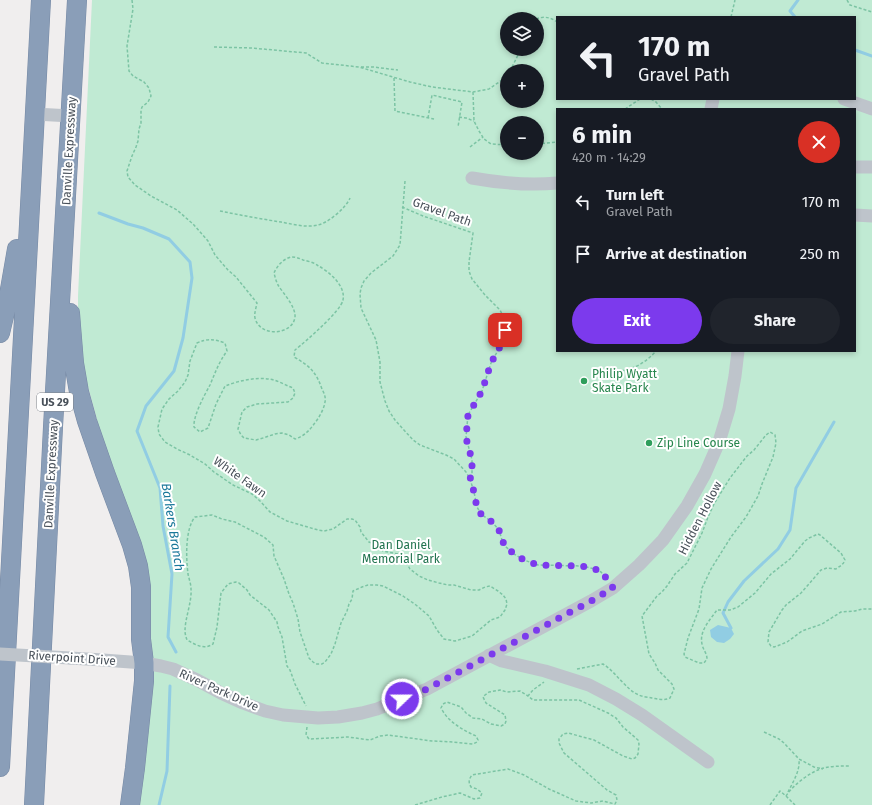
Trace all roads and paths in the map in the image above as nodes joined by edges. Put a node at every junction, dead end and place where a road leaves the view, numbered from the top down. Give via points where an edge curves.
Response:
1 (41, 0) edge
2 (77, 0) edge
3 (132, 0) edge
4 (735, 0) edge
5 (847, 0) edge
6 (872, 12) edge
7 (544, 16) edge
8 (731, 16) edge
9 (556, 21) edge
10 (214, 47) dead end
11 (359, 67) junction
12 (36, 69) junction
13 (398, 70) dead end
14 (394, 78) junction
15 (500, 81) edge
16 (473, 92) junction
17 (638, 100) edge
18 (653, 100) edge
19 (847, 100) edge
20 (626, 108) edge
21 (661, 108) edge
22 (872, 109) edge
23 (34, 114) junction
24 (71, 116) junction
25 (459, 117) junction
26 (428, 118) junction
27 (434, 119) dead end
28 (474, 121) junction
29 (458, 127) dead end
30 (483, 137) junction
31 (69, 140) junction
32 (556, 142) edge
33 (544, 143) edge
34 (500, 145) edge
35 (470, 147) dead end
36 (872, 166) edge
37 (856, 168) edge
38 (472, 178) dead end
39 (405, 181) dead end
40 (556, 183) edge
41 (350, 198) dead end
42 (402, 207) junction
43 (220, 211) dead end
44 (856, 215) edge
45 (872, 216) edge
46 (0, 333) edge
47 (655, 352) edge
48 (738, 352) edge
49 (607, 369) dead end
50 (470, 479) junction
51 (613, 588) junction
52 (872, 609) edge
53 (0, 654) edge
54 (489, 655) junction
55 (144, 664) junction
56 (558, 675) junction
57 (528, 696) junction
58 (307, 717) junction
59 (764, 732) dead end
60 (799, 759) junction
61 (708, 762) dead end
62 (850, 766) dead end
63 (0, 767) edge
64 (823, 768) junction
65 (787, 794) junction
66 (786, 796) junction
67 (34, 805) edge
68 (130, 805) edge
69 (415, 805) edge
70 (770, 805) edge
71 (795, 805) edge

1 - 12 highway, US 29
2 - 24 highway, Danville Expressway / US 29
3 - 58 path, White Fawn via 127,46 129,71 144,82 151,96 141,110 138,141 127,171 128,177 151,196 177,210 208,241 215,255 257,303 255,317 260,328 276,332 293,323 295,317 291,304 277,283 274,273 283,260 290,257 316,264 328,272 342,291 343,300 337,310 295,350 294,358 307,364 312,370 325,398 316,422 302,437 295,439 282,433 256,440 244,438 238,429 242,412 247,407 288,402 296,393 293,388 269,379 249,379 225,386 208,428 200,432 194,427 204,396 227,351 225,343 206,339 197,343 185,382 162,409 159,434 165,442 205,464 233,485 252,494 270,512 287,521 324,530 333,528 347,519 355,520 370,542 383,551 402,556 410,569 419,576 440,584 471,590 490,586 506,599 507,604 500,617 491,620 472,636 455,641 444,638 429,616 404,596 383,586 362,587 353,591 331,654 325,662 316,664 309,658 293,603 274,556 273,545 264,537 235,522 212,515 195,517 189,528 187,546 191,589 184,633 187,640 204,647 214,644 221,593 228,584 239,583 250,596 269,610 277,622 287,666 306,703
4 - 8 path
5 - 6 path via 850,5
7 - 9 path
10 - 11 path via 306,52 322,63
11 - 13 path via 373,66
11 - 14 path
12 - 23 highway, US 29
12 - 46 highway via 28,96 18,246
14 - 16 path via 432,87
14 - 26 path via 395,111
15 - 16 path via 489,89
16 - 28 path
17 - 20 path
18 - 21 path
19 - 22 street
23 - 24 street
23 - 63 highway, US 29
24 - 31 highway, Danville Expressway / US 29
25 - 26 path via 462,102 432,95
25 - 28 path
25 - 29 path
26 - 27 path
28 - 30 path
30 - 34 path via 491,144
30 - 35 path
31 - 55 highway via 73,162 70,300 74,363 87,421 138,566
31 - 67 highway, Danville Expressway / US 29
32 - 33 path
36 - 37 street
38 - 40 street via 521,185
39 - 42 path, Gravel Path
41 - 43 path via 330,219 318,225 302,226
42 - 50 path, Gravel Path via 400,245 393,256 364,281 360,294 361,308 376,340 380,382 394,420 420,445 454,460
42 - 50 path, Gravel Path via 473,233 469,271 505,320 501,345 491,363 482,391 468,415 466,438 472,460
44 - 45 street
47 - 49 path via 631,368 622,371
48 - 51 street, River Park Drive via 729,409 719,442 705,474 663,540
50 - 51 path, Gravel Path via 477,508 499,530 505,546 514,554 538,565 582,566 595,569 602,572
51 - 54 street, River Park Drive
52 - 56 path, Hidden Hollow via 841,612 774,647 768,642 769,632 786,605 801,593 821,570 836,569 844,563 841,553 818,534 805,541 790,559 738,607 717,610 702,631 702,644 707,656 704,663 685,657 688,638 699,609 702,588 711,569 758,496 773,457 776,443 775,436 770,432 730,478 714,504 687,563 675,574 642,616 648,654 674,689 670,698 659,700 639,696 603,664
53 - 55 street, Riverpoint Drive, bridge
54 - 56 street via 502,661
54 - 58 street, River Park Drive via 427,689 377,709 338,717
55 - 58 street, River Park Drive via 173,669 242,703 265,711
55 - 68 highway
56 - 57 path, Hidden Hollow via 544,682
56 - 61 street via 588,685 616,699
57 - 58 path, White Fawn via 520,691 500,690 489,692 483,697 486,703 505,715 506,721 501,726 473,718 454,704 443,704 441,708 444,714 462,730 476,736 478,740 473,744 388,735 370,740 348,737 309,739 306,735
57 - 69 path via 533,700 578,700 616,718 638,740 638,754 632,759 594,740 568,733 562,734 558,739 564,754 616,795 618,800 615,804 603,801 576,801 508,769 472,775 469,783 482,793 480,798 474,799 460,793
59 - 60 path via 779,739
60 - 64 path via 814,767
60 - 65 path via 798,772
62 - 64 path
64 - 65 path via 798,783
65 - 66 path
66 - 70 path via 780,792
66 - 71 path

